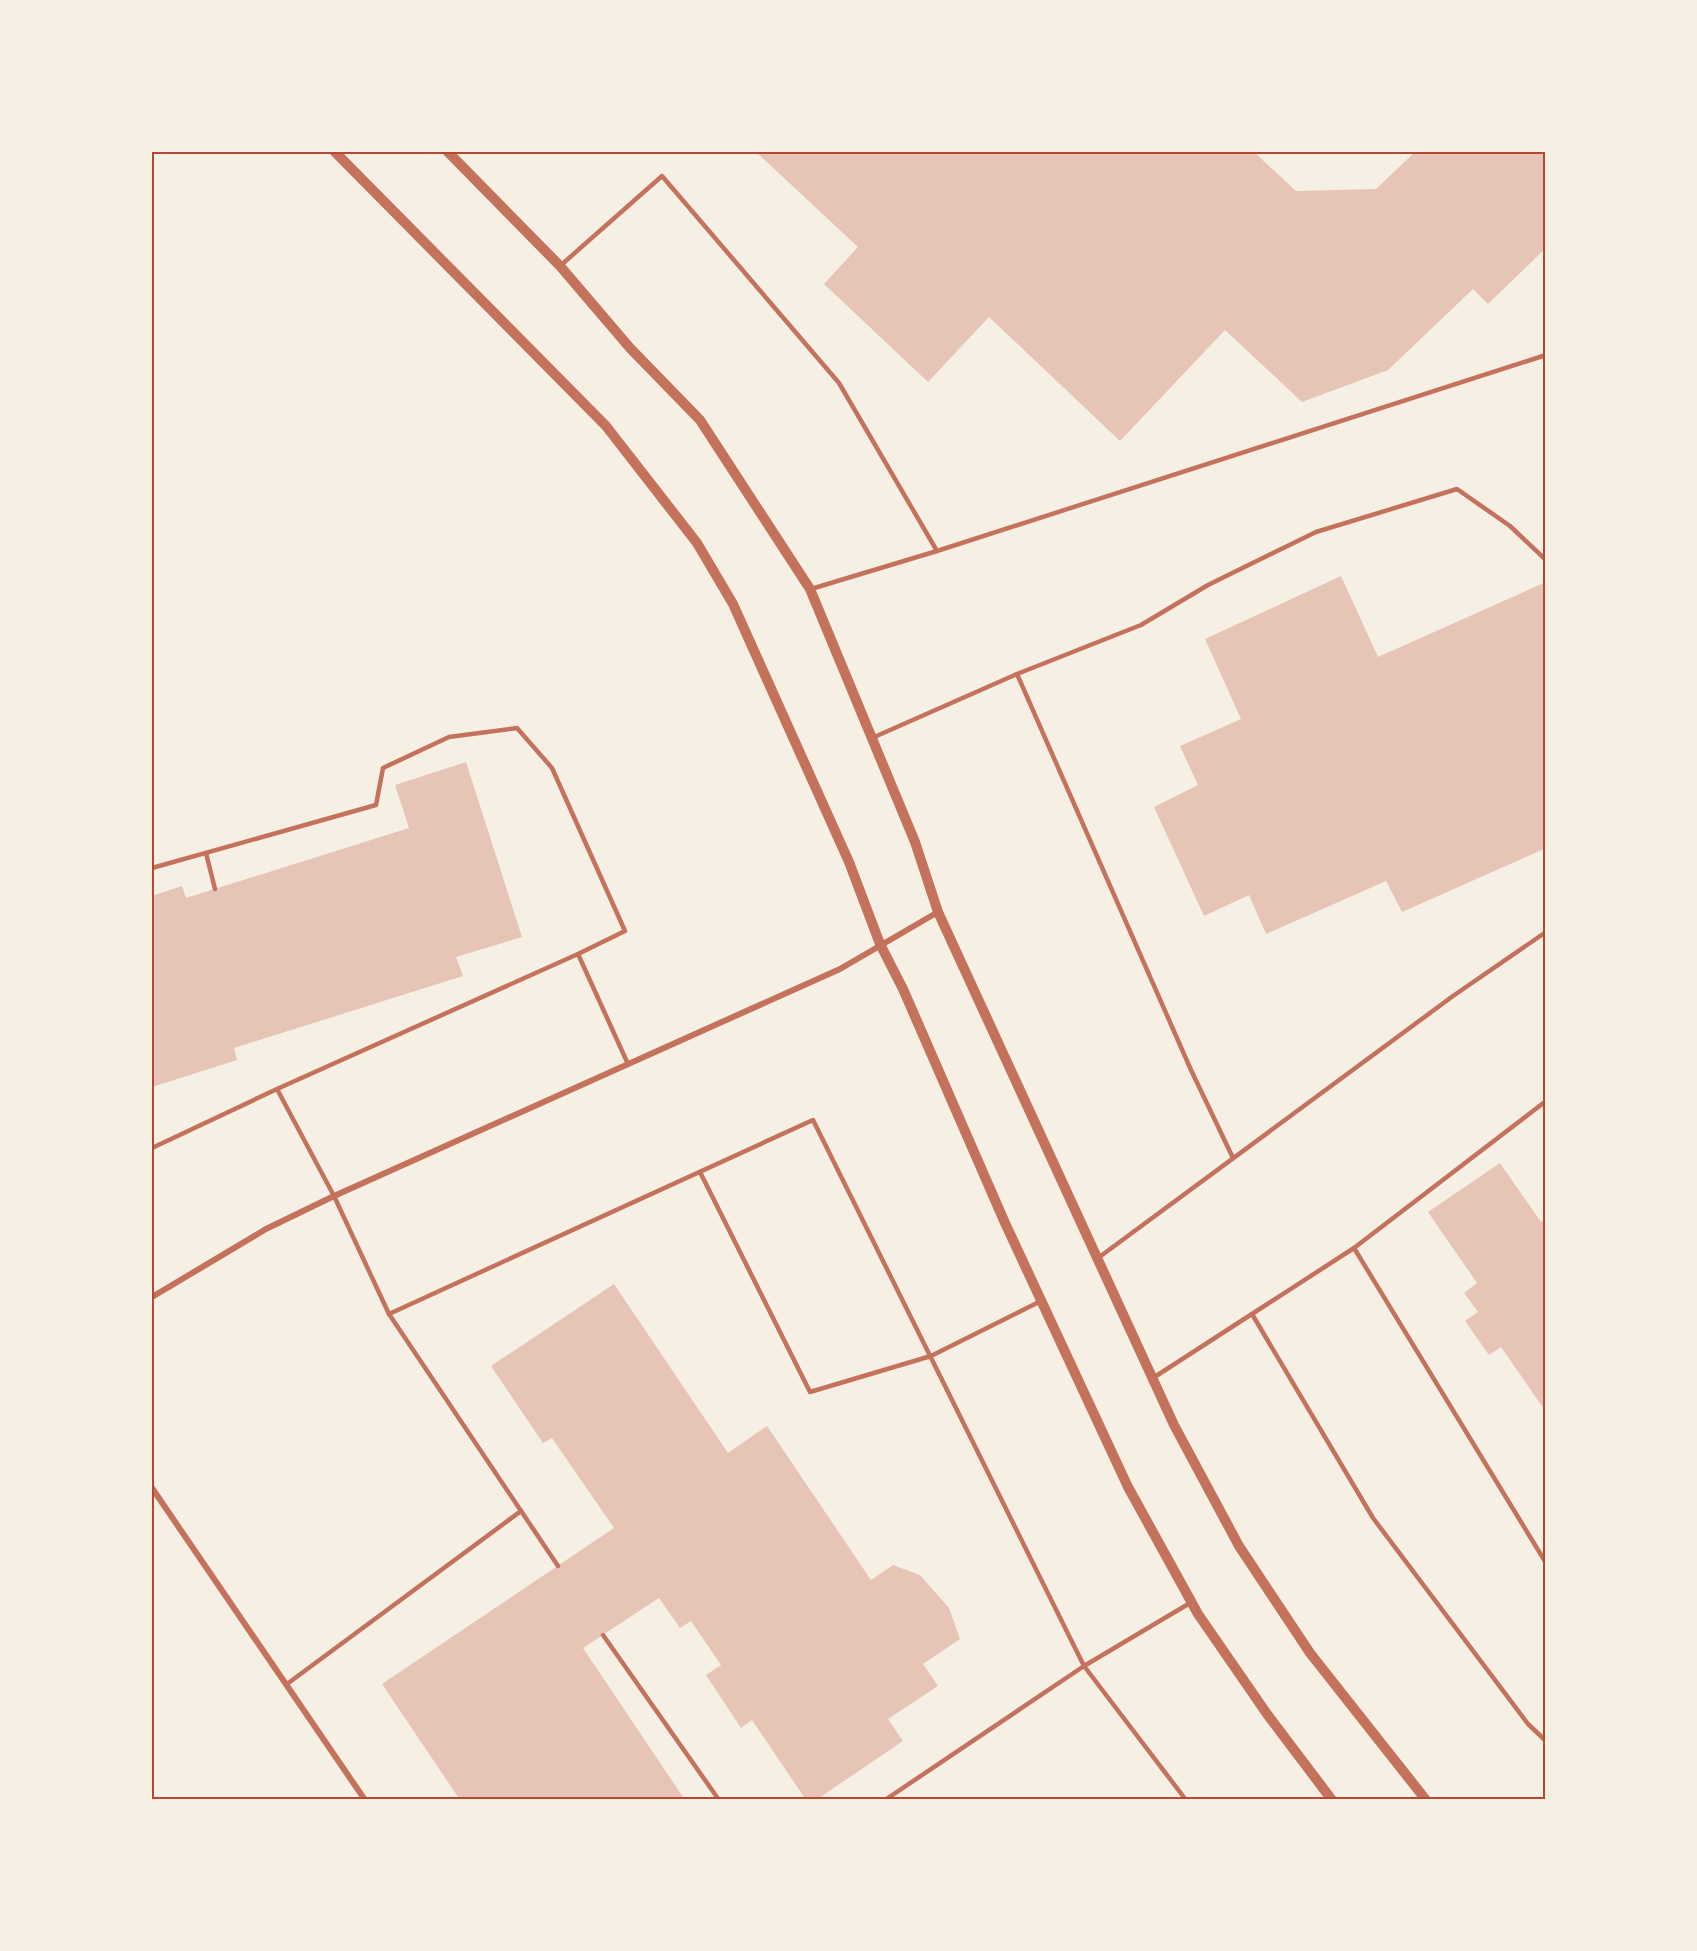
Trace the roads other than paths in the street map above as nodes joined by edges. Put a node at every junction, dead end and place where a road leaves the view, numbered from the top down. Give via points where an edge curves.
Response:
1 (335, 152) edge
2 (448, 152) edge
3 (560, 266) junction
4 (1545, 355) edge
5 (937, 551) junction
6 (1545, 560) edge
7 (810, 589) junction
8 (1017, 674) junction
9 (872, 738) junction
10 (206, 853) junction
11 (152, 868) edge
12 (215, 889) dead end
13 (938, 912) junction
14 (1545, 932) edge
15 (880, 944) junction
16 (578, 954) junction
17 (628, 1064) junction
18 (277, 1089) junction
19 (1545, 1101) edge
20 (152, 1148) edge
21 (1233, 1158) junction
22 (700, 1172) junction
23 (334, 1196) junction
24 (1354, 1248) junction
25 (1098, 1258) junction
26 (152, 1297) edge
27 (1041, 1301) junction
28 (389, 1314) junction
29 (1252, 1314) junction
30 (931, 1356) junction
31 (1153, 1378) junction
32 (152, 1488) edge
33 (521, 1511) junction
34 (1545, 1563) edge
35 (558, 1566) dead end
36 (1192, 1602) junction
37 (603, 1635) dead end
38 (1084, 1666) junction
39 (287, 1684) junction
40 (1545, 1741) edge
41 (365, 1800) edge
42 (719, 1800) edge
43 (885, 1800) edge
44 (1186, 1800) edge
45 (1332, 1800) edge
46 (1426, 1800) edge

1 - 15 street via 606,426 697,543 733,604 849,862
2 - 3 street
3 - 5 lane via 662,176 839,383
3 - 7 street via 630,348 700,420
4 - 5 lane
5 - 7 lane
6 - 8 lane via 1510,526 1457,489 1316,532 1208,585 1141,625
7 - 9 street
8 - 9 lane
8 - 21 lane
9 - 13 street via 915,842
10 - 11 lane
10 - 12 lane
10 - 16 lane via 376,805 383,768 449,737 518,728 552,768 625,931
13 - 15 street
13 - 25 street
14 - 21 lane
15 - 17 street via 840,969
15 - 27 street
16 - 17 lane
16 - 18 lane
17 - 23 street
18 - 20 lane
18 - 23 lane
19 - 24 lane
21 - 25 lane
22 - 28 lane
22 - 30 lane via 810,1392
22 - 30 lane via 813,1120
23 - 26 street via 266,1229
23 - 28 lane
24 - 29 lane
24 - 34 lane
25 - 31 street
27 - 30 lane
27 - 36 street via 1128,1487
28 - 33 lane
29 - 31 lane
29 - 40 lane via 1373,1518 1528,1724
30 - 38 lane
31 - 46 street via 1239,1546 1310,1653
32 - 39 street
33 - 35 lane
33 - 39 lane
36 - 38 lane
36 - 45 street via 1267,1714
37 - 42 lane
38 - 43 lane
38 - 44 lane
39 - 41 street

